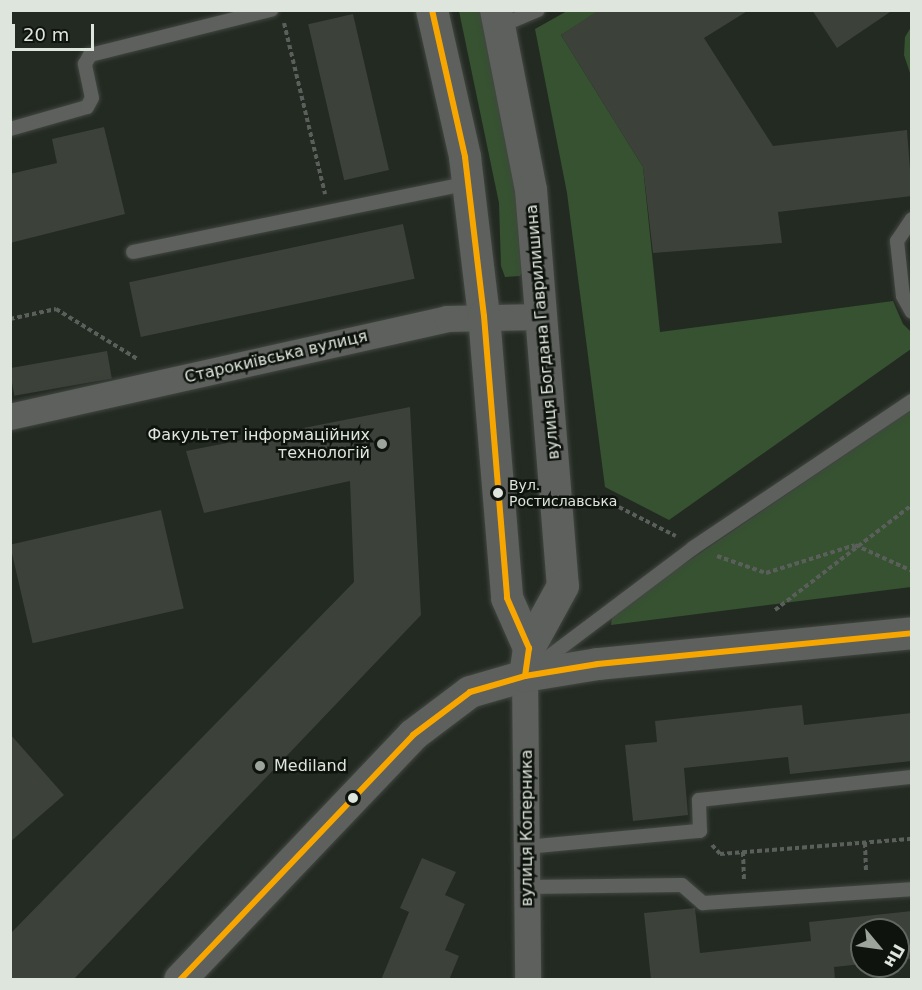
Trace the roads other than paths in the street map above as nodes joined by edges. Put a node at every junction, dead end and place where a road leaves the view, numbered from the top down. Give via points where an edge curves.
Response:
1 (271, 10) edge
2 (432, 10) edge
3 (538, 10) edge
4 (498, 18) edge
5 (10, 129) edge
6 (468, 183) junction
7 (912, 219) edge
8 (133, 252) dead end
9 (912, 312) edge
10 (484, 316) junction
11 (543, 317) junction
12 (912, 401) edge
13 (10, 417) edge
14 (912, 633) edge
15 (527, 662) junction
16 (912, 777) edge
17 (526, 847) junction
18 (526, 887) junction
19 (912, 888) edge
20 (180, 980) edge
21 (528, 980) edge

1 - 5 lane via 90,55 85,64 92,98 87,107
2 - 6 street
3 - 4 lane
4 - 11 street, вулиця Богдана Гаврилишина via 531,190
6 - 8 lane
6 - 10 street
7 - 9 lane via 897,241 903,296
10 - 11 street, Старокиївська вулиця
10 - 13 street, Старокиївська вулиця via 447,319
10 - 15 street via 507,598
11 - 15 street, вулиця Богдана Гаврилишина via 563,585
12 - 15 lane
14 - 15 street via 598,664
15 - 17 street, вулиця Коперника
15 - 20 street via 470,692 413,735
16 - 17 lane via 699,800 700,831
17 - 18 street, вулиця Коперника
18 - 19 lane via 682,885 703,903
18 - 21 street, вулиця Коперника

